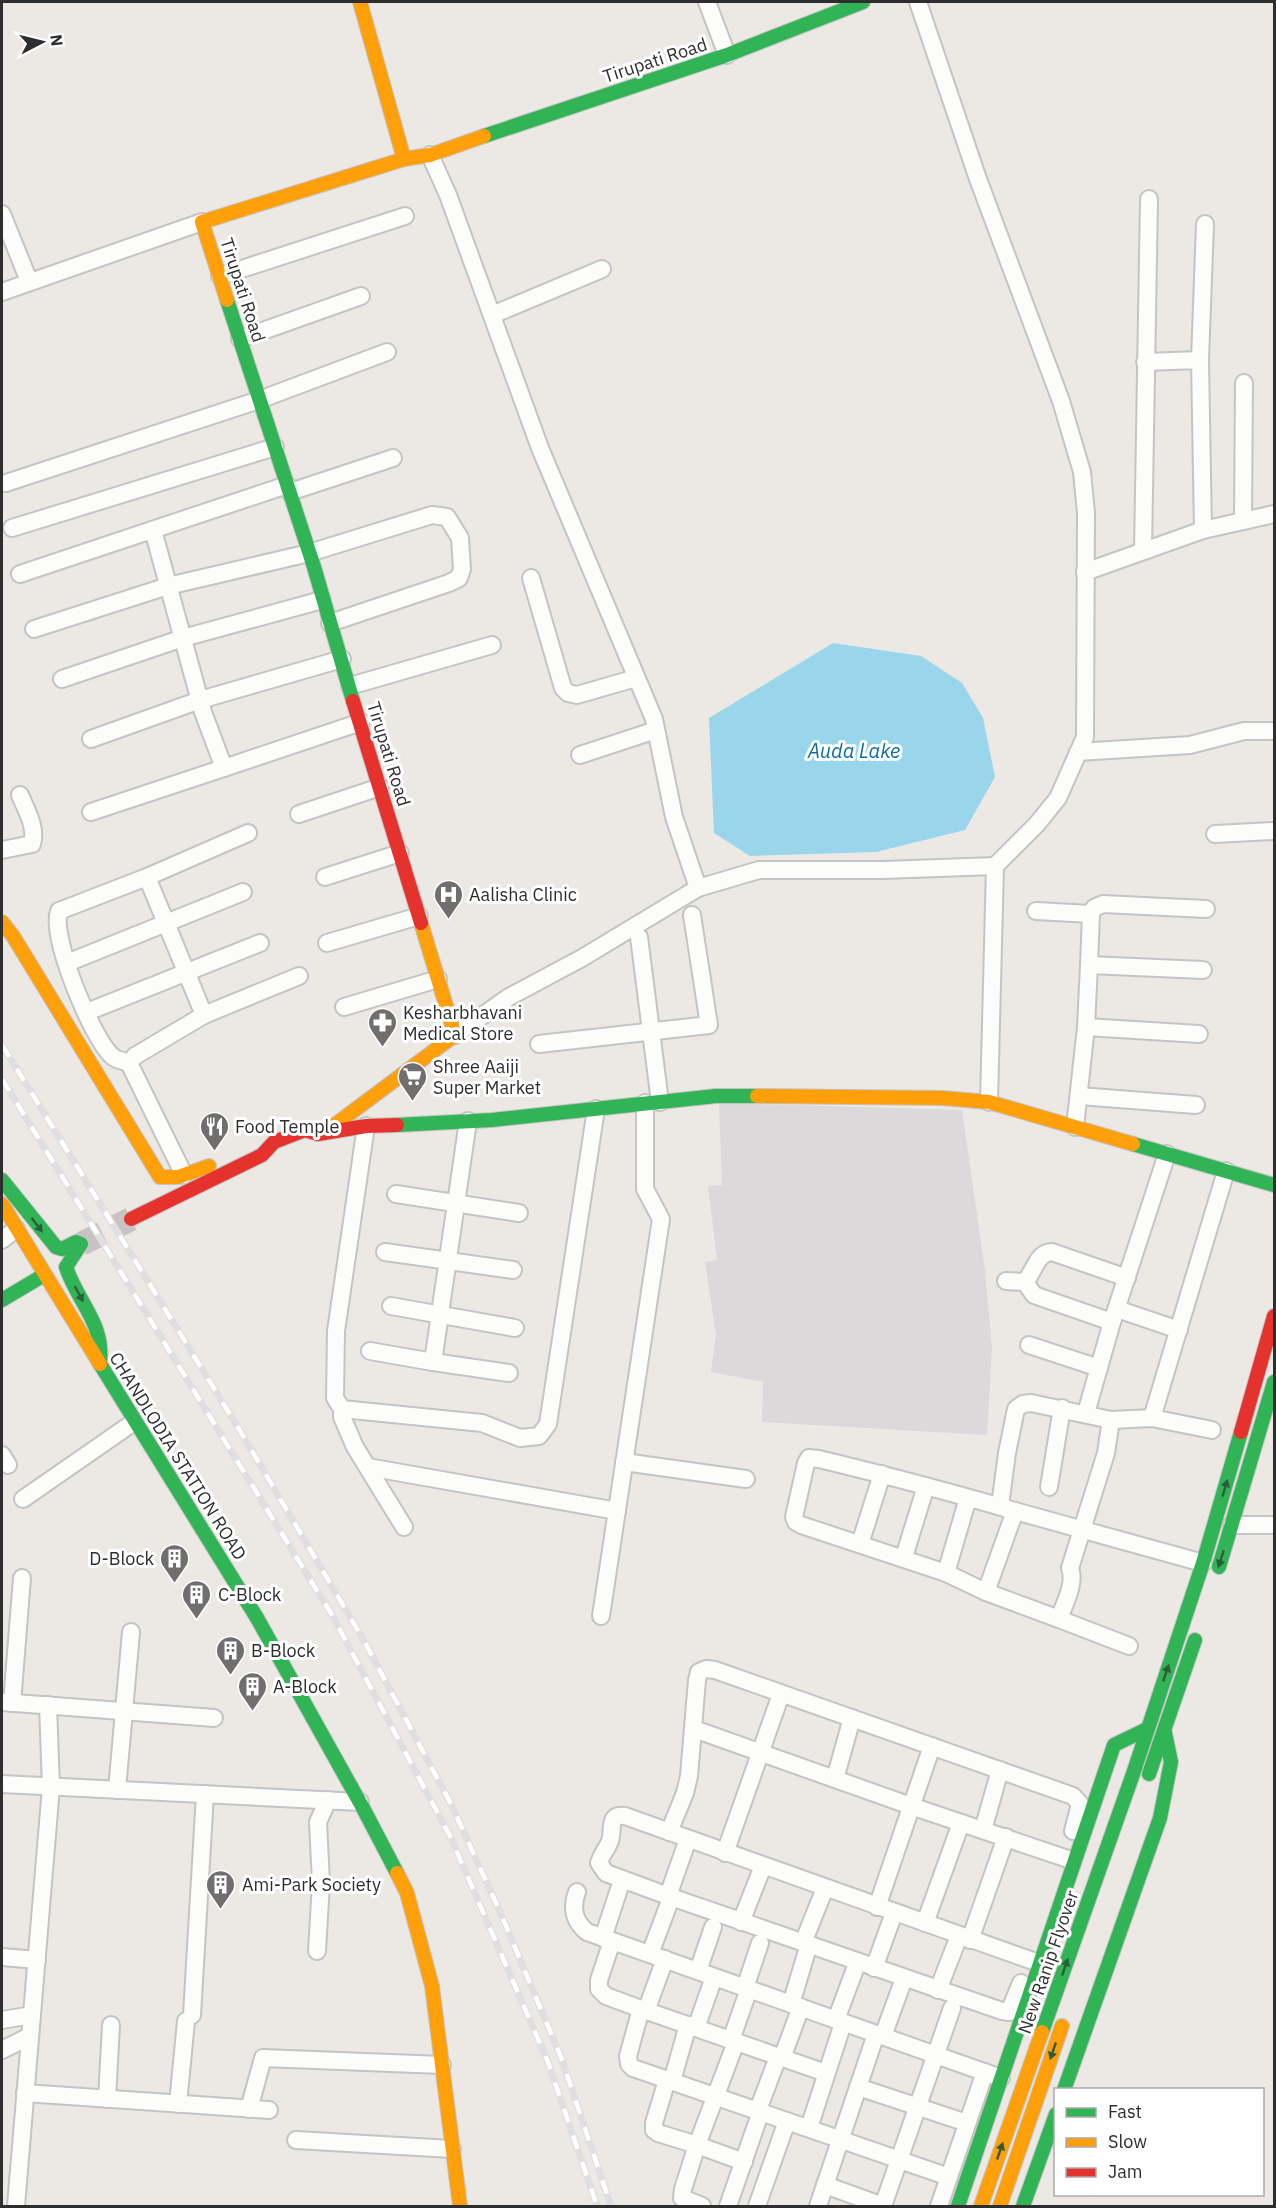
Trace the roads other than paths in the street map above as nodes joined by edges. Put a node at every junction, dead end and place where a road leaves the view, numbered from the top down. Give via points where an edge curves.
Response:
1 (360, 2) edge
2 (707, 2) edge
3 (863, 2) edge
4 (918, 2) edge
5 (832, 7) edge
6 (727, 55) junction
7 (430, 155) junction
8 (404, 159) junction
9 (1149, 199) dead end
10 (2, 214) edge
11 (405, 216) dead end
12 (202, 222) junction
13 (1204, 224) dead end
14 (602, 268) dead end
15 (220, 276) junction
16 (29, 281) junction
17 (2, 292) edge
18 (361, 296) dead end
19 (492, 315) junction
20 (240, 339) junction
21 (387, 352) dead end
22 (1200, 360) junction
23 (1145, 362) junction
24 (1244, 383) dead end
25 (260, 400) junction
26 (275, 447) junction
27 (393, 458) dead end
28 (6, 483) dead end
29 (289, 488) junction
30 (1275, 514) edge
31 (1243, 521) junction
32 (12, 528) dead end
33 (153, 530) junction
34 (1203, 530) junction
35 (1143, 551) junction
36 (309, 553) junction
37 (1085, 572) junction
38 (20, 574) dead end
39 (531, 578) dead end
40 (168, 585) junction
41 (322, 600) junction
42 (330, 623) junction
43 (34, 629) dead end
44 (183, 638) junction
45 (492, 645) dead end
46 (342, 659) junction
47 (636, 678) junction
48 (62, 679) dead end
49 (350, 686) junction
50 (200, 700) junction
51 (361, 723) junction
52 (656, 730) junction
53 (1275, 731) edge
54 (91, 739) dead end
55 (1078, 752) junction
56 (580, 754) dead end
57 (224, 768) junction
58 (380, 787) junction
59 (20, 795) dead end
60 (91, 812) dead end
61 (299, 814) dead end
62 (1275, 831) edge
63 (248, 833) dead end
64 (1215, 834) dead end
65 (2, 850) edge
66 (400, 853) junction
67 (996, 866) junction
68 (325, 877) dead end
69 (147, 878) junction
70 (698, 888) junction
71 (243, 892) dead end
72 (1206, 909) dead end
73 (1036, 911) dead end
74 (1090, 914) junction
75 (692, 915) dead end
76 (419, 916) junction
77 (2, 922) edge
78 (166, 923) junction
79 (639, 937) dead end
80 (260, 942) dead end
81 (327, 943) dead end
82 (67, 963) junction
83 (1089, 965) junction
84 (1203, 970) dead end
85 (186, 971) junction
86 (300, 976) dead end
87 (438, 979) junction
88 (344, 1007) dead end
89 (87, 1012) junction
90 (204, 1015) junction
91 (1086, 1028) junction
92 (651, 1031) junction
93 (1199, 1034) dead end
94 (455, 1035) junction
95 (539, 1044) dead end
96 (129, 1063) junction
97 (1078, 1096) junction
98 (989, 1102) junction
99 (653, 1103) junction
100 (1196, 1105) dead end
101 (596, 1109) junction
102 (468, 1121) junction
103 (366, 1126) junction
104 (1075, 1127) junction
105 (317, 1137) junction
106 (1167, 1154) junction
107 (267, 1155) junction
108 (1226, 1171) junction
109 (184, 1175) junction
110 (2, 1180) edge
111 (1275, 1185) edge
112 (396, 1194) dead end
113 (456, 1202) junction
114 (2, 1204) edge
115 (519, 1213) dead end
116 (131, 1219) tunnel mouth
117 (16, 1229) junction
118 (2, 1240) edge
119 (385, 1252) dead end
120 (448, 1261) junction
121 (513, 1270) dead end
122 (44, 1275) junction
123 (1127, 1278) junction
124 (1006, 1281) dead end
125 (1025, 1282) junction
126 (2, 1300) edge
127 (391, 1306) dead end
128 (440, 1315) junction
129 (1115, 1316) junction
130 (1275, 1316) edge
131 (515, 1328) dead end
132 (1179, 1330) junction
133 (1029, 1345) dead end
134 (370, 1351) dead end
135 (433, 1362) junction
136 (99, 1363) junction
137 (1099, 1368) junction
138 (509, 1373) dead end
139 (1275, 1382) edge
140 (1062, 1408) junction
141 (342, 1409) junction
142 (1086, 1413) junction
143 (1152, 1418) junction
144 (1111, 1420) junction
145 (134, 1422) junction
146 (1212, 1430) dead end
147 (624, 1462) junction
148 (368, 1467) junction
149 (882, 1474) junction
150 (746, 1479) dead end
151 (926, 1486) junction
152 (1049, 1487) dead end
153 (968, 1498) junction
154 (23, 1499) dead end
155 (1008, 1508) junction
156 (617, 1511) junction
157 (1232, 1525) junction
158 (1275, 1525) edge
159 (404, 1527) dead end
160 (1082, 1529) junction
161 (860, 1544) junction
162 (904, 1557) junction
163 (1203, 1563) junction
164 (946, 1573) junction
165 (1216, 1576) dead end
166 (21, 1578) dead end
167 (986, 1592) junction
168 (601, 1616) dead end
169 (1059, 1619) junction
170 (1198, 1631) dead end
171 (131, 1632) dead end
172 (1129, 1646) dead end
173 (781, 1694) junction
174 (7, 1702) edge
175 (48, 1706) junction
176 (122, 1711) junction
177 (214, 1718) dead end
178 (852, 1718) junction
179 (694, 1729) junction
180 (1147, 1729) junction
181 (1164, 1731) junction
182 (932, 1746) junction
183 (759, 1752) junction
184 (1000, 1770) junction
185 (835, 1779) junction
186 (1146, 1783) dead end
187 (2, 1784) edge
188 (51, 1787) junction
189 (117, 1790) junction
190 (205, 1794) junction
191 (328, 1800) junction
192 (360, 1802) junction
193 (911, 1806) junction
194 (961, 1823) junction
195 (983, 1830) junction
196 (669, 1832) junction
197 (1006, 1838) junction
198 (688, 1839) junction
199 (725, 1853) junction
200 (1071, 1859) junction
201 (763, 1866) junction
202 (825, 1888) junction
203 (620, 1889) dead end
204 (577, 1892) dead end
205 (668, 1901) junction
206 (877, 1906) junction
207 (894, 1913) junction
208 (741, 1922) junction
209 (925, 1923) junction
210 (713, 1927) dead end
211 (964, 1938) junction
212 (608, 1939) junction
213 (760, 1943) dead end
214 (805, 1947) junction
215 (317, 1951) dead end
216 (2, 1957) edge
217 (657, 1957) junction
218 (36, 1959) junction
219 (1035, 1962) junction
220 (874, 1968) junction
221 (855, 1969) dead end
222 (698, 1971) junction
223 (714, 1977) junction
224 (902, 1984) dead end
225 (747, 1989) junction
226 (938, 1990) junction
227 (796, 2006) junction
228 (952, 2008) dead end
229 (643, 2010) junction
230 (32, 2015) junction
231 (1066, 2015) dead end
232 (2, 2020) edge
233 (840, 2021) junction
234 (111, 2025) dead end
235 (692, 2027) junction
236 (879, 2035) junction
237 (30, 2036) junction
238 (733, 2041) junction
239 (2, 2050) edge
240 (935, 2055) junction
241 (780, 2057) junction
242 (442, 2065) junction
243 (984, 2072) junction
244 (826, 2073) junction
245 (1001, 2078) junction
246 (669, 2080) junction
247 (858, 2087) junction
248 (1065, 2088) edge
249 (26, 2093) junction
250 (714, 2096) junction
251 (107, 2098) junction
252 (178, 2104) junction
253 (917, 2107) junction
254 (249, 2109) junction
255 (269, 2110) dead end
256 (759, 2111) junction
257 (1054, 2120) edge
258 (787, 2121) junction
259 (967, 2123) junction
260 (809, 2128) junction
261 (841, 2138) junction
262 (297, 2140) dead end
263 (697, 2145) junction
264 (452, 2149) junction
265 (900, 2159) junction
266 (744, 2162) junction
267 (949, 2177) junction
268 (825, 2185) junction
269 (16, 2206) edge
270 (460, 2206) edge
271 (702, 2206) edge
272 (728, 2206) edge
273 (757, 2206) edge
274 (818, 2206) edge
275 (883, 2206) edge
276 (939, 2206) edge
277 (958, 2206) edge
278 (981, 2206) edge
279 (1000, 2206) edge
280 (1023, 2206) edge

1 - 8 street
2 - 6 street
3 - 5 street, Tirupati Road
4 - 37 street via 978,179 1061,401 1082,472
5 - 6 street, Tirupati Road
6 - 7 street, Tirupati Road
7 - 8 street, Tirupati Road
7 - 19 street
8 - 12 street, Tirupati Road
9 - 23 street
10 - 16 street
11 - 15 street
12 - 15 street, Tirupati Road
12 - 16 street
13 - 22 street
14 - 19 street
15 - 20 street, Tirupati Road
16 - 17 street
18 - 20 street
19 - 47 street via 540,448
20 - 25 street, Tirupati Road
21 - 25 street
22 - 23 street
22 - 34 street
23 - 35 street
24 - 31 street
25 - 26 street, Tirupati Road
25 - 28 street
26 - 29 street, Tirupati Road
26 - 32 street
27 - 29 street
29 - 33 street
29 - 36 street, Tirupati Road
30 - 31 street
31 - 34 street
33 - 38 street
33 - 40 street
34 - 35 street
35 - 37 street
36 - 40 street
36 - 41 street, Tirupati Road
36 - 42 street via 432,515 447,517 460,538 459,578
37 - 55 street via 1085,737
39 - 47 street via 563,688 568,693 577,695
40 - 43 street
40 - 44 street
41 - 42 street, Tirupati Road
41 - 44 street
42 - 46 street, Tirupati Road
44 - 48 street
44 - 50 street
45 - 49 street
46 - 49 street, Tirupati Road
46 - 50 street
47 - 52 street
49 - 51 street, Tirupati Road
50 - 54 street
50 - 57 street
51 - 57 street
51 - 58 street, Tirupati Road
52 - 56 street
52 - 70 street via 674,817
53 - 55 street via 1244,731 1190,745
55 - 67 street via 1058,798
57 - 60 street
58 - 61 street
58 - 66 street, Tirupati Road
59 - 65 street via 34,839 32,844
62 - 64 street
63 - 69 street
66 - 68 street
66 - 76 street, Tirupati Road
67 - 70 street via 759,870
67 - 98 street
69 - 78 street
69 - 82 street via 59,911
70 - 94 street via 509,997
71 - 78 street
72 - 74 street via 1103,904
73 - 74 street
74 - 83 street
75 - 92 street via 709,1025
76 - 81 street
76 - 87 street, Tirupati Road
77 - 109 street via 160,1177
78 - 82 street
78 - 85 street
79 - 92 street
80 - 85 street
82 - 89 street
83 - 84 street
83 - 91 street
85 - 89 street
85 - 90 street
86 - 90 street
87 - 88 street
87 - 94 street, Tirupati Road
89 - 96 street via 112,1057
90 - 96 street
91 - 93 street
91 - 97 street
92 - 95 street
92 - 99 street
94 - 105 street
96 - 109 street
97 - 100 street
97 - 104 street
98 - 99 street via 728,1096
98 - 104 street
99 - 101 street
99 - 147 street via 645,1189 661,1219
101 - 102 street
101 - 141 street via 548,1424 539,1436 520,1438 482,1423
102 - 103 street
102 - 113 street
103 - 105 street
103 - 141 street via 336,1331 335,1398
104 - 106 street
105 - 107 street via 305,1130 274,1142
106 - 108 street
106 - 123 street
107 - 109 street via 246,1150
107 - 116 street
108 - 111 street
108 - 132 street
110 -> 136 street via 56,1247 81,1244 66,1267 98,1329 102,1352
112 - 113 street
113 - 115 street
113 - 120 street
114 - 117 street, CHANDLODIA STATION ROAD
117 - 118 street
117 - 122 street, CHANDLODIA STATION ROAD
119 - 120 street
120 - 121 street
120 - 128 street
122 - 126 street
122 - 136 street, CHANDLODIA STATION ROAD
123 - 125 street via 1046,1252
123 - 129 street
124 - 125 street
125 - 129 street via 1034,1295
127 - 128 street
128 - 131 street
128 - 135 street
129 - 132 street
129 - 137 street
163 -> 130 street, New Ranip Flyover
132 - 143 street
133 - 137 street
134 - 135 street
135 - 138 street
136 - 145 street, CHANDLODIA STATION ROAD
137 - 142 street
139 - 157 street
140 - 142 street
140 - 152 street
140 - 155 street via 1031,1403 1016,1409 1007,1453
141 - 148 street via 355,1447
142 - 144 street
143 - 144 street
143 - 146 street
144 - 160 street via 1106,1453
145 - 154 street
145 - 192 street, CHANDLODIA STATION ROAD via 257,1618
147 - 150 street
147 - 156 street
148 - 156 street
148 - 159 street
149 - 151 street
149 - 161 street
149 - 161 street via 819,1459 809,1458 806,1463 796,1522
151 - 153 street
151 - 162 street
153 - 155 street
153 - 164 street
155 - 160 street
155 - 167 street
156 - 168 street
157 - 158 street
157 -> 165 street
160 - 163 street
160 - 169 street
161 - 162 street
162 - 164 street
180 -> 163 street, New Ranip Flyover
164 - 167 street
166 - 174 street
167 - 169 street
169 - 172 street
170 - 181 street
171 - 176 street
173 - 178 street
173 - 179 street via 706,1669 699,1672 697,1680
173 - 183 street
174 - 175 street
175 - 176 street
175 - 188 street
176 - 177 street
176 - 189 street
178 - 182 street
178 - 185 street
179 - 183 street
179 - 196 street via 685,1793
180 - 200 street via 1114,1745
278 -> 180 street, New Ranip Flyover
181 - 186 street
181 - 248 street via 1171,1762 1160,1818
182 - 184 street
182 - 193 street
183 - 185 street
183 - 199 street
184 - 195 street
184 - 200 street via 1073,1796 1080,1804
185 - 193 street
187 - 188 street
188 - 189 street
188 - 218 street
189 - 190 street
190 - 191 street
190 - 252 street via 189,2018
191 - 192 street
191 - 215 street via 318,1822 321,1883
192 - 242 street, CHANDLODIA STATION ROAD via 407,1893 432,1986
193 - 194 street
193 - 206 street
194 - 195 street
194 - 209 street
195 - 197 street
196 - 198 street
196 - 205 street via 619,1815 611,1822 611,1838 599,1863 606,1873
197 - 200 street
197 - 211 street
198 - 199 street
198 - 205 street
199 - 201 street
200 - 219 street
201 - 202 street
201 - 208 street
202 - 206 street
202 - 214 street
203 - 212 street
204 - 212 street via 573,1915 581,1927
205 - 208 street
205 - 217 street
206 - 207 street
207 - 209 street
207 - 220 street
208 - 214 street
209 - 211 street
210 - 222 street
211 - 219 street
211 - 226 street
212 - 217 street
212 - 229 street via 599,1989 606,1996
213 - 225 street
214 - 220 street
214 - 227 street
216 - 218 street
217 - 222 street
217 - 229 street
218 - 230 street
219 - 226 street via 1009,2012
219 - 245 street
220 - 226 street
221 - 233 street
222 - 223 street
223 - 225 street
223 - 235 street
224 - 236 street
225 - 227 street
225 - 238 street
227 - 233 street
227 - 241 street
228 - 240 street
229 - 235 street
229 - 246 street via 629,2064
230 - 232 street
230 - 237 street
231 -> 279 street, New Ranip Flyover
233 - 236 street
233 - 244 street
234 - 251 street
235 - 238 street
235 - 246 street
236 - 240 street
236 - 247 street
237 - 239 street
237 - 249 street
238 - 241 street
238 - 250 street
240 - 243 street
240 - 253 street
241 - 244 street
241 - 256 street
242 - 254 street via 263,2058
242 - 264 street, CHANDLODIA STATION ROAD
243 - 245 street
243 - 259 street
244 - 260 street
245 - 277 street
246 - 250 street
246 - 263 street via 654,2130
247 - 253 street
247 - 261 street
249 - 251 street
249 - 269 street
250 - 256 street
250 - 263 street
251 - 252 street
252 - 254 street
253 - 259 street
253 - 265 street
254 - 255 street
256 - 258 street
256 - 266 street
257 - 280 street
258 - 260 street
258 - 273 street
259 - 267 street
260 - 261 street
261 - 265 street
261 - 268 street
262 - 264 street
263 - 266 street
263 - 271 street via 682,2198
264 - 270 street, CHANDLODIA STATION ROAD
265 - 267 street
265 - 275 street
266 - 272 street
267 - 276 street
268 - 274 street
268 - 275 street

